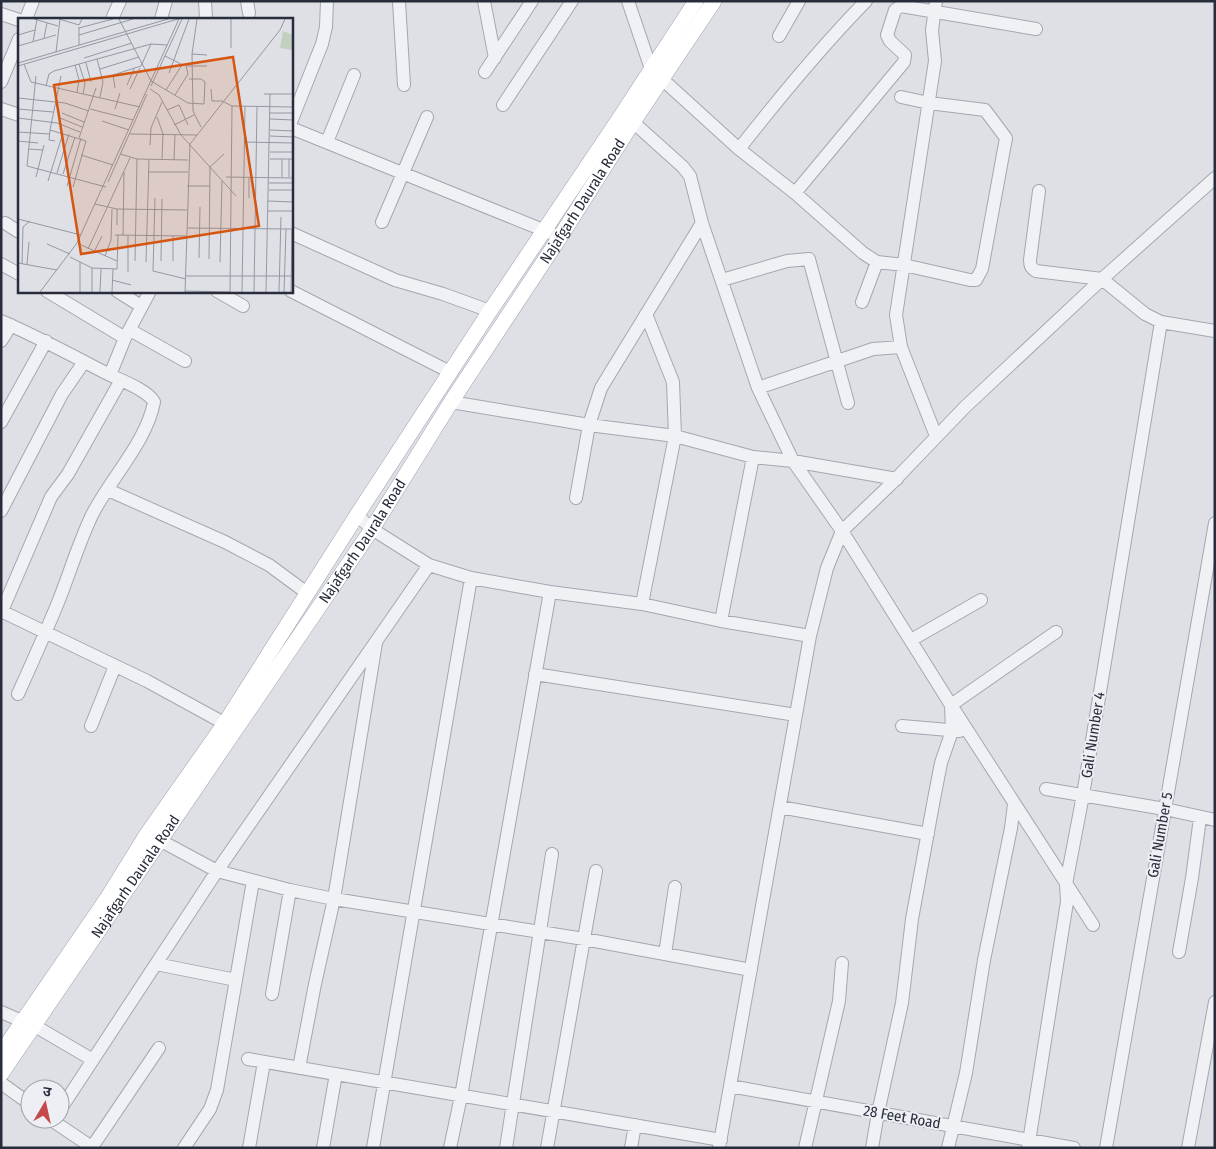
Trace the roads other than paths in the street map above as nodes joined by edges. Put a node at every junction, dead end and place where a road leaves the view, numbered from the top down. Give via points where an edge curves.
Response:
1 (33, 1) edge
2 (120, 1) edge
3 (166, 1) edge
4 (205, 1) edge
5 (326, 1) edge
6 (399, 1) edge
7 (484, 1) edge
8 (532, 1) edge
9 (572, 1) edge
10 (628, 1) edge
11 (696, 1) edge
12 (714, 1) edge
13 (799, 1) edge
14 (866, 1) edge
15 (887, 1) edge
16 (902, 6) junction
17 (935, 7) edge
18 (1, 14) edge
19 (26, 18) edge
20 (112, 18) edge
21 (161, 18) edge
22 (206, 18) edge
23 (18, 20) edge
24 (1036, 29) dead end
25 (779, 36) dead end
26 (18, 41) edge
27 (495, 58) junction
28 (485, 72) dead end
29 (354, 75) dead end
30 (657, 75) junction
31 (1, 82) edge
32 (404, 85) dead end
33 (902, 97) dead end
34 (929, 103) junction
35 (503, 105) dead end
36 (1, 109) edge
37 (18, 115) edge
38 (427, 117) dead end
39 (292, 119) edge
40 (633, 122) junction
41 (292, 128) edge
42 (327, 142) junction
43 (740, 149) junction
44 (403, 173) junction
45 (1215, 178) edge
46 (1039, 191) dead end
47 (795, 193) junction
48 (382, 222) dead end
49 (5, 223) dead end
50 (702, 223) junction
51 (18, 231) edge
52 (545, 231) junction
53 (292, 233) edge
54 (560, 237) junction
55 (877, 262) junction
56 (1, 264) edge
57 (904, 264) junction
58 (18, 273) edge
59 (1102, 278) junction
60 (722, 280) junction
61 (49, 292) edge
62 (119, 292) edge
63 (149, 292) edge
64 (219, 292) edge
65 (292, 292) edge
66 (862, 302) dead end
67 (141, 306) junction
68 (243, 306) dead end
69 (490, 311) junction
70 (646, 314) junction
71 (1161, 322) junction
72 (6, 323) edge
73 (1215, 331) edge
74 (128, 334) junction
75 (1, 341) edge
76 (46, 341) junction
77 (901, 347) junction
78 (837, 360) junction
79 (185, 361) dead end
80 (84, 362) junction
81 (450, 372) junction
82 (116, 378) junction
83 (758, 388) junction
84 (450, 402) junction
85 (848, 403) dead end
86 (1, 422) edge
87 (589, 425) junction
88 (675, 436) junction
89 (936, 436) junction
90 (753, 457) junction
91 (793, 461) junction
92 (897, 479) junction
93 (108, 490) junction
94 (576, 498) dead end
95 (1, 511) edge
96 (357, 515) junction
97 (1215, 523) edge
98 (372, 529) junction
99 (842, 531) junction
100 (429, 564) junction
101 (471, 578) junction
102 (1210, 578) edge
103 (550, 592) junction
104 (307, 593) junction
105 (981, 600) dead end
106 (642, 604) junction
107 (1, 612) edge
108 (721, 621) junction
109 (1056, 632) dead end
110 (45, 633) junction
111 (810, 636) junction
112 (377, 638) junction
113 (911, 640) junction
114 (115, 666) junction
115 (535, 674) junction
116 (18, 694) dead end
117 (951, 705) junction
118 (796, 714) junction
119 (91, 726) dead end
120 (902, 726) dead end
121 (230, 727) junction
122 (952, 731) junction
123 (968, 731) junction
124 (1046, 789) dead end
125 (1083, 796) junction
126 (1014, 804) junction
127 (780, 807) junction
128 (1165, 809) junction
129 (1200, 818) junction
130 (1215, 820) edge
131 (928, 834) junction
132 (154, 838) junction
133 (552, 854) dead end
134 (217, 870) junction
135 (596, 872) dead end
136 (253, 881) junction
137 (1066, 884) junction
138 (675, 887) dead end
139 (290, 890) junction
140 (334, 899) junction
141 (1067, 902) junction
142 (1081, 905) junction
143 (414, 912) junction
144 (491, 924) junction
145 (1093, 925) dead end
146 (541, 933) junction
147 (584, 939) junction
148 (1179, 952) dead end
149 (665, 954) junction
150 (842, 963) dead end
151 (156, 964) junction
152 (751, 970) junction
153 (236, 980) junction
154 (272, 994) dead end
155 (1215, 1002) edge
156 (1, 1012) edge
157 (29, 1024) junction
158 (159, 1048) dead end
159 (1, 1053) edge
160 (248, 1059) dead end
161 (93, 1060) junction
162 (264, 1062) junction
163 (298, 1068) junction
164 (1, 1074) edge
165 (336, 1074) junction
166 (1, 1083) edge
167 (384, 1083) junction
168 (730, 1086) junction
169 (70, 1095) edge
170 (461, 1096) junction
171 (20, 1097) edge
172 (816, 1101) junction
173 (514, 1105) junction
174 (554, 1112) junction
175 (878, 1113) junction
176 (635, 1125) junction
177 (954, 1126) junction
178 (65, 1129) edge
179 (720, 1144) edge
180 (1028, 1144) edge
181 (92, 1148) edge
182 (184, 1148) edge
183 (249, 1148) edge
184 (323, 1148) edge
185 (373, 1148) edge
186 (450, 1148) edge
187 (506, 1148) edge
188 (547, 1148) edge
189 (631, 1148) edge
190 (805, 1148) edge
191 (872, 1148) edge
192 (948, 1148) edge
193 (1074, 1148) edge
194 (1106, 1148) edge
195 (1188, 1148) edge

1 - 19 street
2 - 20 street
3 - 21 street
4 - 22 street
5 - 39 street via 326,28 322,44
6 - 32 street
7 - 27 street
8 - 27 street
9 - 35 street
10 - 30 street
11 - 30 main road, Najafgarh Daurala Road
12 - 30 main road, Najafgarh Daurala Road
13 - 25 street
14 - 43 street via 826,42
15 - 16 street
16 - 17 street
16 - 47 street via 895,10 887,35 905,54 902,67
17 - 24 street
17 - 34 street via 932,30 935,61
18 - 23 street
26 - 31 street
27 - 28 street
29 - 42 street
30 - 40 main road, Najafgarh Daurala Road
30 - 43 street
30 - 52 main road, Najafgarh Daurala Road
33 - 34 street
34 - 57 street
34 - 57 street via 985,110 1006,138 979,277 970,280
36 - 37 street
38 - 44 street
40 - 50 street via 690,176
40 - 54 main road, Najafgarh Daurala Road
41 - 42 street
42 - 44 street
43 - 47 street
44 - 48 street
44 - 52 street
45 - 59 street
46 - 59 street via 1030,260 1032,269
47 - 55 street
49 - 51 street
50 - 60 street
50 - 70 street
52 - 54 street
52 - 69 main road, Najafgarh Daurala Road
53 - 69 street via 395,280
54 - 84 main road, Najafgarh Daurala Road
55 - 57 street
55 - 66 street
56 - 58 street
57 - 77 street via 896,315
59 - 71 street via 1144,314
59 - 89 street
60 - 78 street via 787,261 809,259
60 - 83 street
61 - 74 street
62 - 67 street
63 - 67 street
64 - 68 street
65 - 81 street
67 - 74 street
69 - 81 main road, Najafgarh Daurala Road
70 - 87 street via 601,388
70 - 88 street via 673,382
71 - 73 street
71 - 125 street, Gali Number 4
72 - 75 street
72 - 76 street
74 - 79 street
74 - 82 street
76 - 80 street
76 - 86 street
77 - 78 street via 873,349
77 - 89 street
78 - 83 street
78 - 85 street
80 - 82 street
80 - 95 street via 62,394
81 - 96 main road, Najafgarh Daurala Road
82 - 93 street via 154,402 142,433
82 - 107 street via 72,467 52,498
83 - 91 street
84 - 87 street
84 - 98 main road, Najafgarh Daurala Road
87 - 88 street
87 - 94 street
88 - 90 street
88 - 106 street
89 - 92 street
90 - 91 street
90 - 108 street
91 - 92 street
91 - 99 street
92 - 99 street
93 - 104 street via 225,542 269,565
93 - 110 street via 92,514
96 - 98 street
96 - 104 main road, Najafgarh Daurala Road
97 - 102 street, Gali Number 5
98 - 100 street
98 - 121 main road, Najafgarh Daurala Road
99 - 111 street via 827,568
99 - 113 street
100 - 101 street
100 - 112 street
101 - 103 street
101 - 143 street
102 - 128 street, Gali Number 5
103 - 106 street
103 - 115 street
104 - 121 main road, Najafgarh Daurala Road
105 - 113 street
106 - 108 street
107 - 110 street
108 - 111 street
109 - 117 street
110 - 114 street
110 - 116 street
111 - 118 street
112 - 134 street
112 - 140 street
113 - 117 street
114 - 119 street
114 - 121 street
115 - 118 street
115 - 144 street
117 - 122 street
117 - 123 street
118 - 127 street
120 - 122 street
121 - 132 main road, Najafgarh Daurala Road
122 - 123 street
122 - 131 street via 941,763
123 - 126 street
124 - 125 street
125 - 128 street
125 - 137 street, Gali Number 4
126 - 137 street
126 - 177 street
127 - 131 street
127 - 152 street
128 - 129 street
128 - 194 street, Gali Number 5
129 - 130 street
129 - 148 street
131 - 175 street via 912,919 902,1003
132 - 134 street
132 - 157 main road, Najafgarh Daurala Road via 108,897
133 - 146 street
134 - 136 street
134 - 151 street
135 - 147 street
136 - 139 street
136 - 153 street
137 - 141 street, Gali Number 4
137 - 142 street
138 - 149 street
139 - 140 street
139 - 154 street
140 - 143 street
140 - 163 street
141 - 142 street
141 - 180 street, Gali Number 4
142 - 145 street
143 - 144 street
143 - 167 street
144 - 146 street
144 - 170 street
146 - 147 street
146 - 173 street
147 - 149 street
147 - 174 street
149 - 152 street
150 - 172 street via 839,1002
151 - 153 street
151 - 161 street
152 - 168 street
153 - 182 street via 217,1090 210,1109
155 - 195 street
156 - 157 street
157 - 159 main road, Najafgarh Daurala Road
157 - 161 street
157 - 164 main road, Najafgarh Daurala Road
158 - 181 street
160 - 162 street
161 - 169 street
162 - 163 street
162 - 183 street
163 - 165 street
165 - 167 street
165 - 184 street
166 - 171 street
167 - 170 street
167 - 185 street
168 - 172 street, 28 Feet Road
168 - 179 street
170 - 173 street
170 - 186 street
172 - 175 street, 28 Feet Road
172 - 190 street
173 - 174 street
173 - 187 street
174 - 176 street
174 - 188 street
175 - 177 street, 28 Feet Road
175 - 191 street
176 - 179 street
176 - 189 street
177 - 180 street, 28 Feet Road
177 - 192 street
178 - 181 street
180 - 193 street, 28 Feet Road

